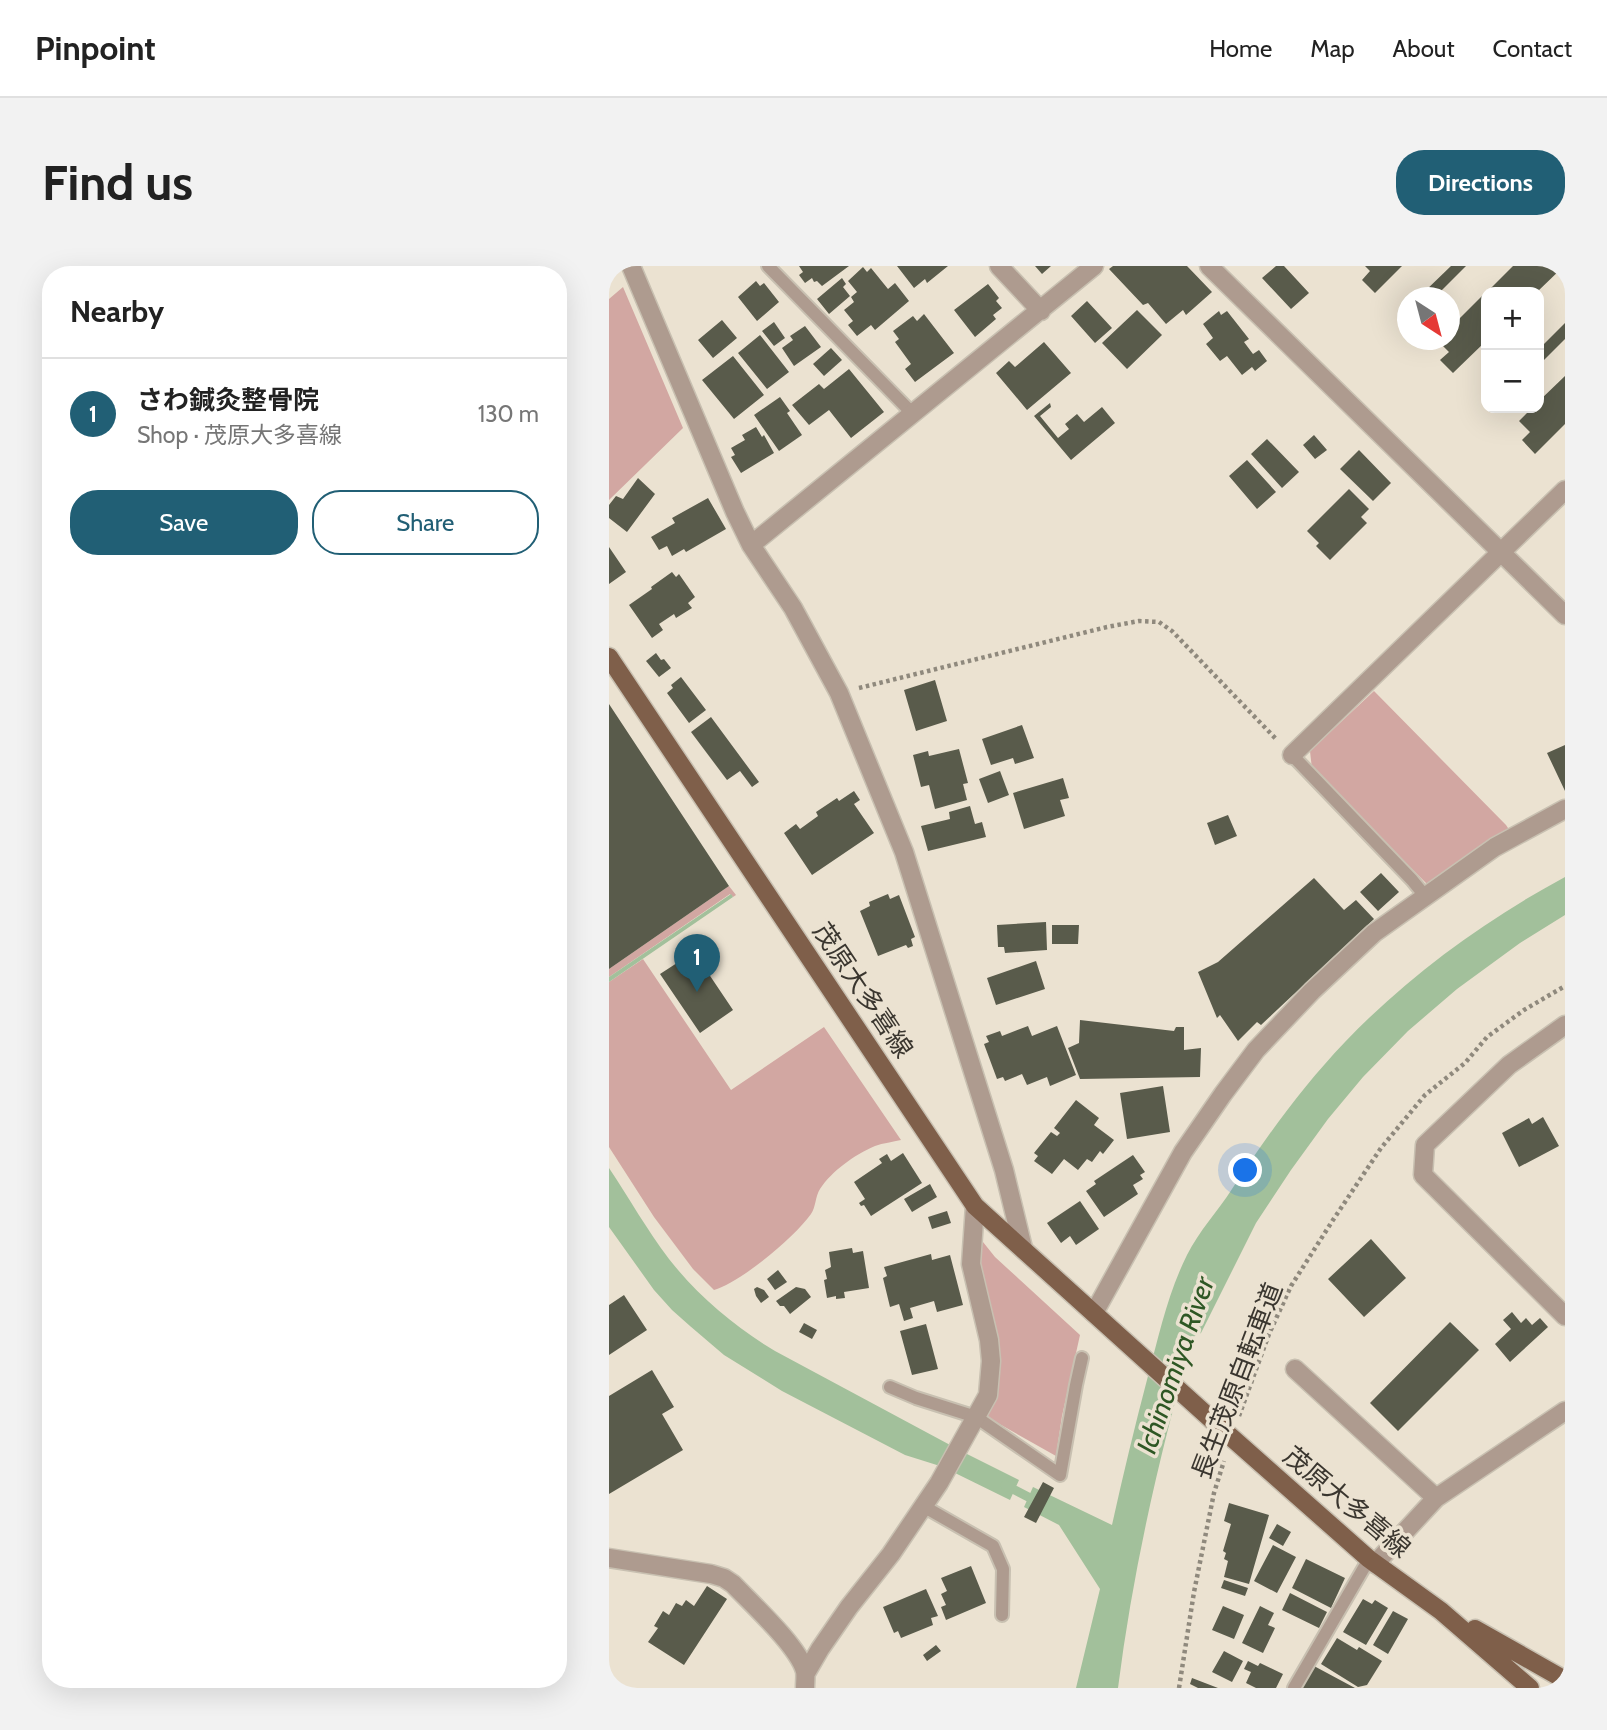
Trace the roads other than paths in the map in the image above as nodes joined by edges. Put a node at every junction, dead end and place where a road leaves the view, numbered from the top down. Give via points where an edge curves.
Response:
1 (631, 266) edge
2 (768, 266) edge
3 (999, 266) edge
4 (1094, 266) edge
5 (1209, 266) edge
6 (1041, 311) junction
7 (913, 414) junction
8 (1565, 490) edge
9 (751, 545) junction
10 (1501, 552) junction
11 (1565, 615) edge
12 (609, 657) edge
13 (1292, 755) joint
14 (1565, 809) edge
15 (1425, 896) junction
16 (1565, 1026) edge
17 (975, 1206) junction
18 (1023, 1248) junction
19 (1565, 1316) edge
20 (1100, 1318) junction
21 (1082, 1359) dead end
22 (1295, 1369) dead end
23 (890, 1387) dead end
24 (1565, 1410) edge
25 (976, 1417) junction
26 (1436, 1498) junction
27 (923, 1506) junction
28 (609, 1558) edge
29 (1372, 1562) junction
30 (1441, 1611) junction
31 (1002, 1615) dead end
32 (1565, 1680) edge
33 (805, 1681) edge
34 (1294, 1688) edge
35 (1530, 1688) edge

1 - 9 street
2 - 7 lane
3 - 6 street
4 - 6 street
5 - 10 street
6 - 7 street
7 - 9 street
8 - 10 street
9 - 18 street via 793,608 839,693 904,852 1004,1170
10 - 11 street
10 - 13 street
12 - 17 main road, 茂原大多喜線
13 - 15 lane
14 - 15 street via 1495,847
15 - 20 street via 1374,933 1256,1050 1183,1152
16 - 19 street via 1509,1065 1425,1145 1423,1175
17 - 18 main road, 茂原大多喜線
17 - 25 street via 971,1264 991,1361 988,1395
18 - 20 main road, 茂原大多喜線
20 - 29 main road, 茂原大多喜線
21 - 25 lane via 1061,1475
22 - 26 street
23 - 25 lane
24 - 26 street
25 - 27 street
26 - 29 street
27 - 31 lane via 993,1546 1003,1569
27 - 33 street via 849,1607
28 - 33 street via 724,1578 800,1658
29 - 30 main road, 茂原大多喜線
29 - 34 lane
30 - 32 main road, 茂原大多喜線
30 - 35 main road, 茂原大多喜線

